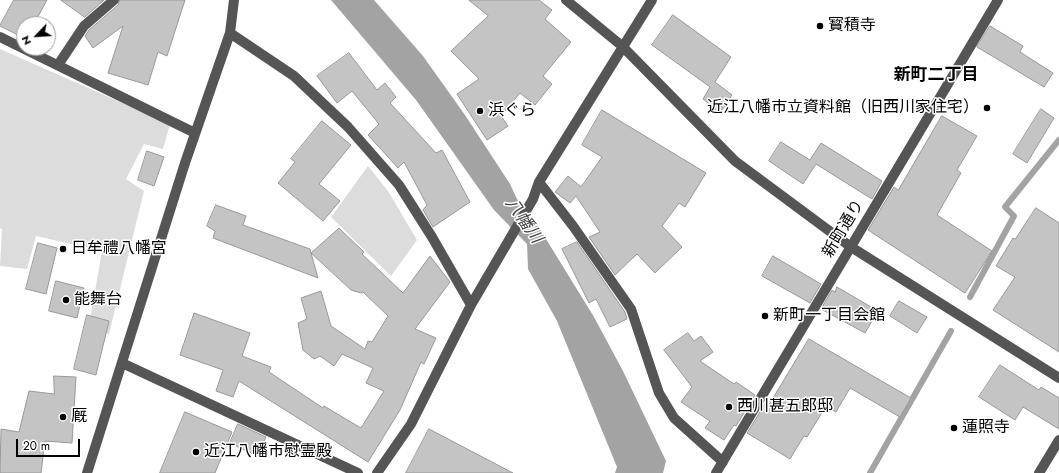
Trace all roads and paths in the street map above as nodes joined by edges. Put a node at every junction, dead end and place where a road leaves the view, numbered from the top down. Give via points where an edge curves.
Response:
1 (114, 0) edge
2 (234, 0) edge
3 (566, 0) edge
4 (652, 0) edge
5 (998, 0) edge
6 (230, 33) junction
7 (0, 37) edge
8 (622, 46) junction
9 (58, 65) junction
10 (195, 133) junction
11 (539, 182) junction
12 (850, 247) junction
13 (471, 305) junction
14 (122, 363) junction
15 (1059, 378) edge
16 (1059, 440) edge
17 (723, 462) junction
18 (87, 473) edge
19 (358, 473) edge
20 (377, 473) edge
21 (716, 473) edge
22 (1039, 473) edge

1 - 9 street via 84,26
2 - 6 street
3 - 8 street
4 - 8 street
5 - 12 street, 新町通り
6 - 10 street
6 - 13 street via 294,76 348,127 399,185
7 - 9 street
8 - 11 street
8 - 12 street via 735,161
9 - 10 street
10 - 14 street
11 - 13 street via 533,199
11 - 17 street via 631,309 659,393 674,418
12 - 15 street
12 - 17 street, 新町通り
13 - 20 street via 411,424
14 - 18 street
14 - 19 street
16 - 22 street
17 - 21 street, 新町通り

